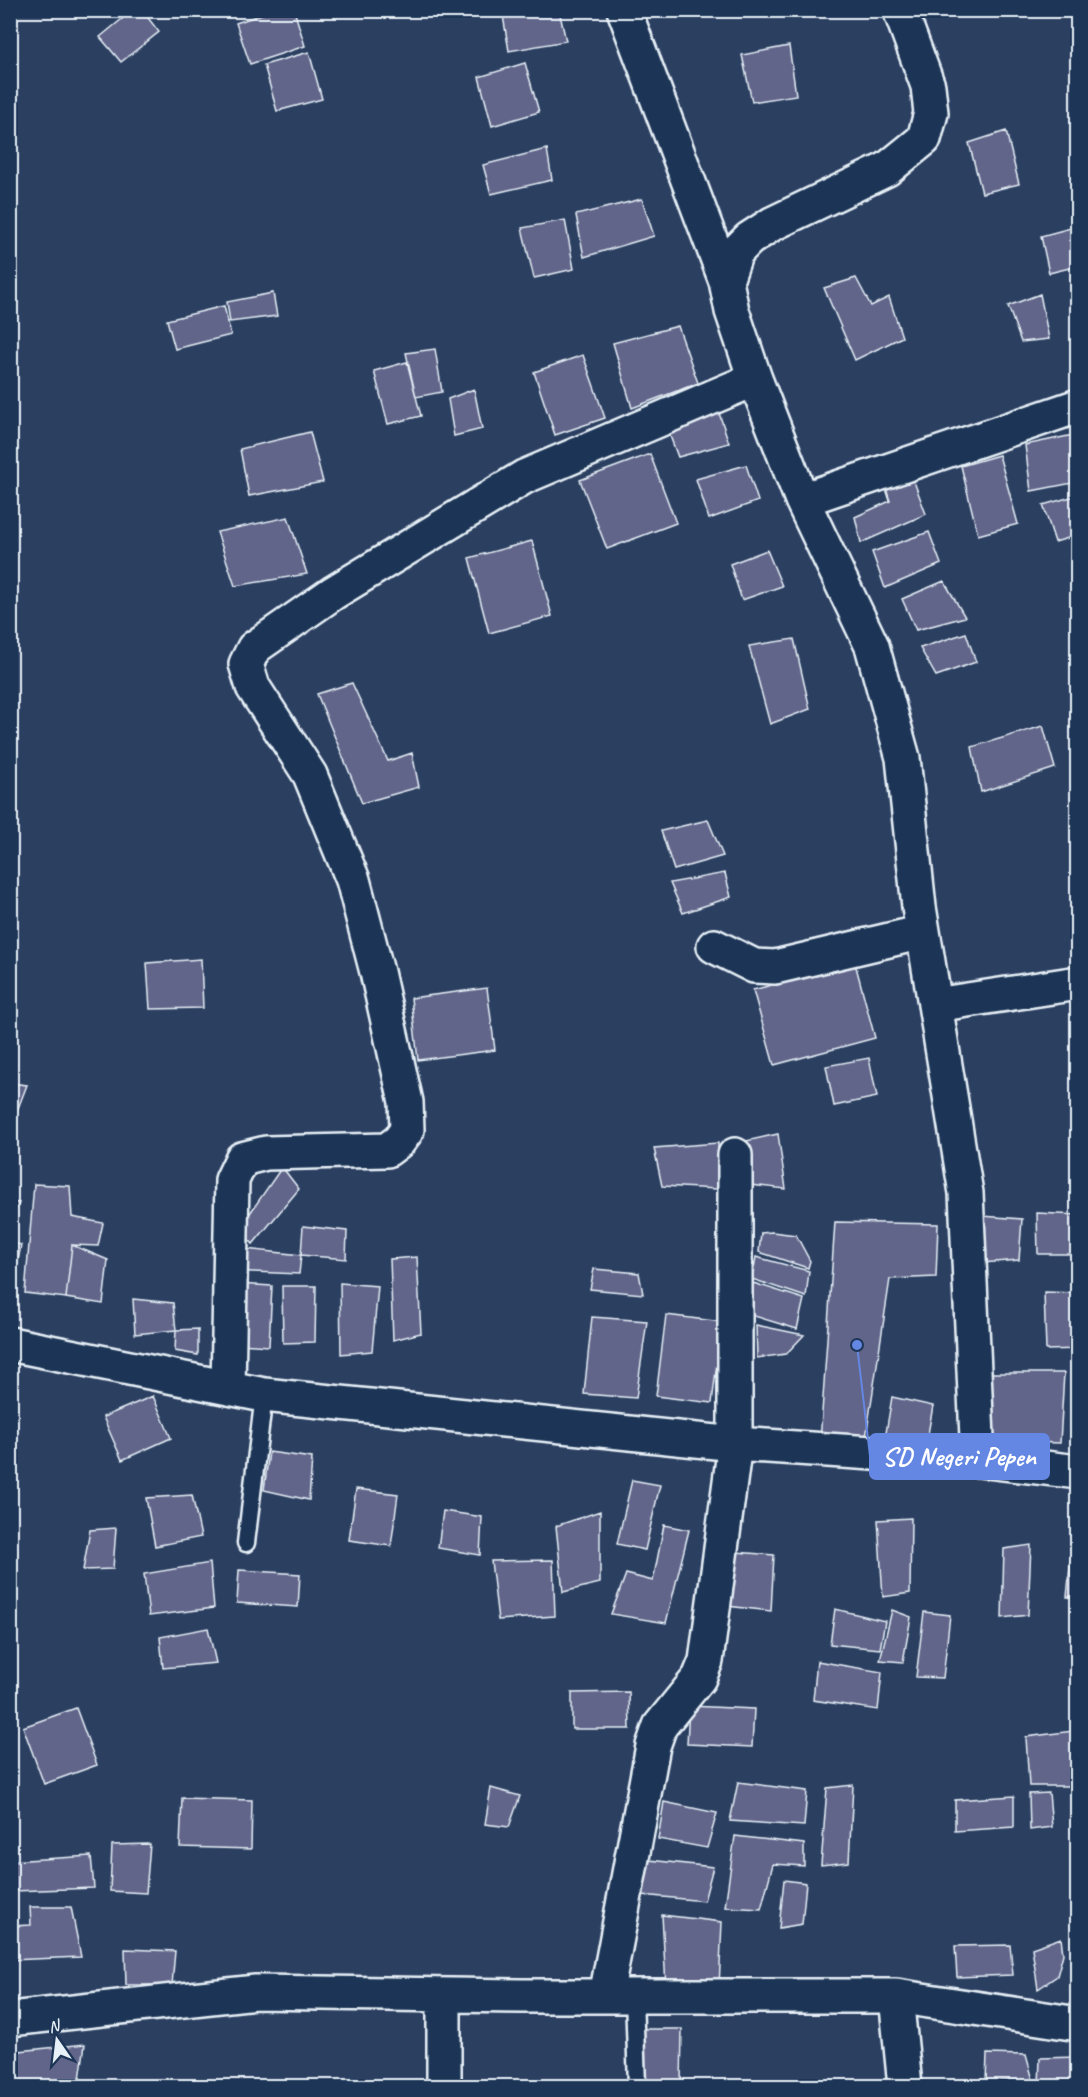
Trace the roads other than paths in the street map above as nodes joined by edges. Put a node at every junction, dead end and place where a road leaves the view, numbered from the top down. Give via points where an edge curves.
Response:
1 (624, 10) edge
2 (900, 10) edge
3 (726, 281) junction
4 (755, 379) junction
5 (1077, 405) edge
6 (802, 500) junction
7 (923, 932) junction
8 (714, 946) dead end
9 (1077, 983) edge
10 (935, 1005) junction
11 (735, 1155) dead end
12 (10, 1344) edge
13 (228, 1388) junction
14 (264, 1395) junction
15 (735, 1444) junction
16 (978, 1460) junction
17 (1077, 1472) edge
18 (246, 1543) dead end
19 (444, 1995) junction
20 (620, 1996) junction
21 (896, 1996) junction
22 (10, 2019) edge
23 (1077, 2024) edge
24 (444, 2086) edge
25 (636, 2086) edge
26 (905, 2086) edge

1 - 3 street
2 - 3 street via 928,86 931,113 924,139 887,169 749,239 736,252
3 - 4 street
4 - 6 street
4 - 13 street via 524,477 333,593 254,648 246,664 253,687 310,775 352,880 406,1102 407,1130 387,1150 266,1153 242,1159 232,1180
5 - 6 street
6 - 7 street via 872,646 903,758
7 - 8 street via 775,967 754,966
7 - 10 street
9 - 10 street
10 - 16 street via 966,1193
11 - 15 street
12 - 13 street
13 - 14 street
14 - 15 street
14 - 18 lane
15 - 16 street
15 - 20 street via 706,1661 699,1678 660,1726 653,1746
16 - 17 street
19 - 20 street
19 - 22 street via 256,1992
19 - 24 street
20 - 21 street
20 - 25 lane
21 - 23 street
21 - 26 street

